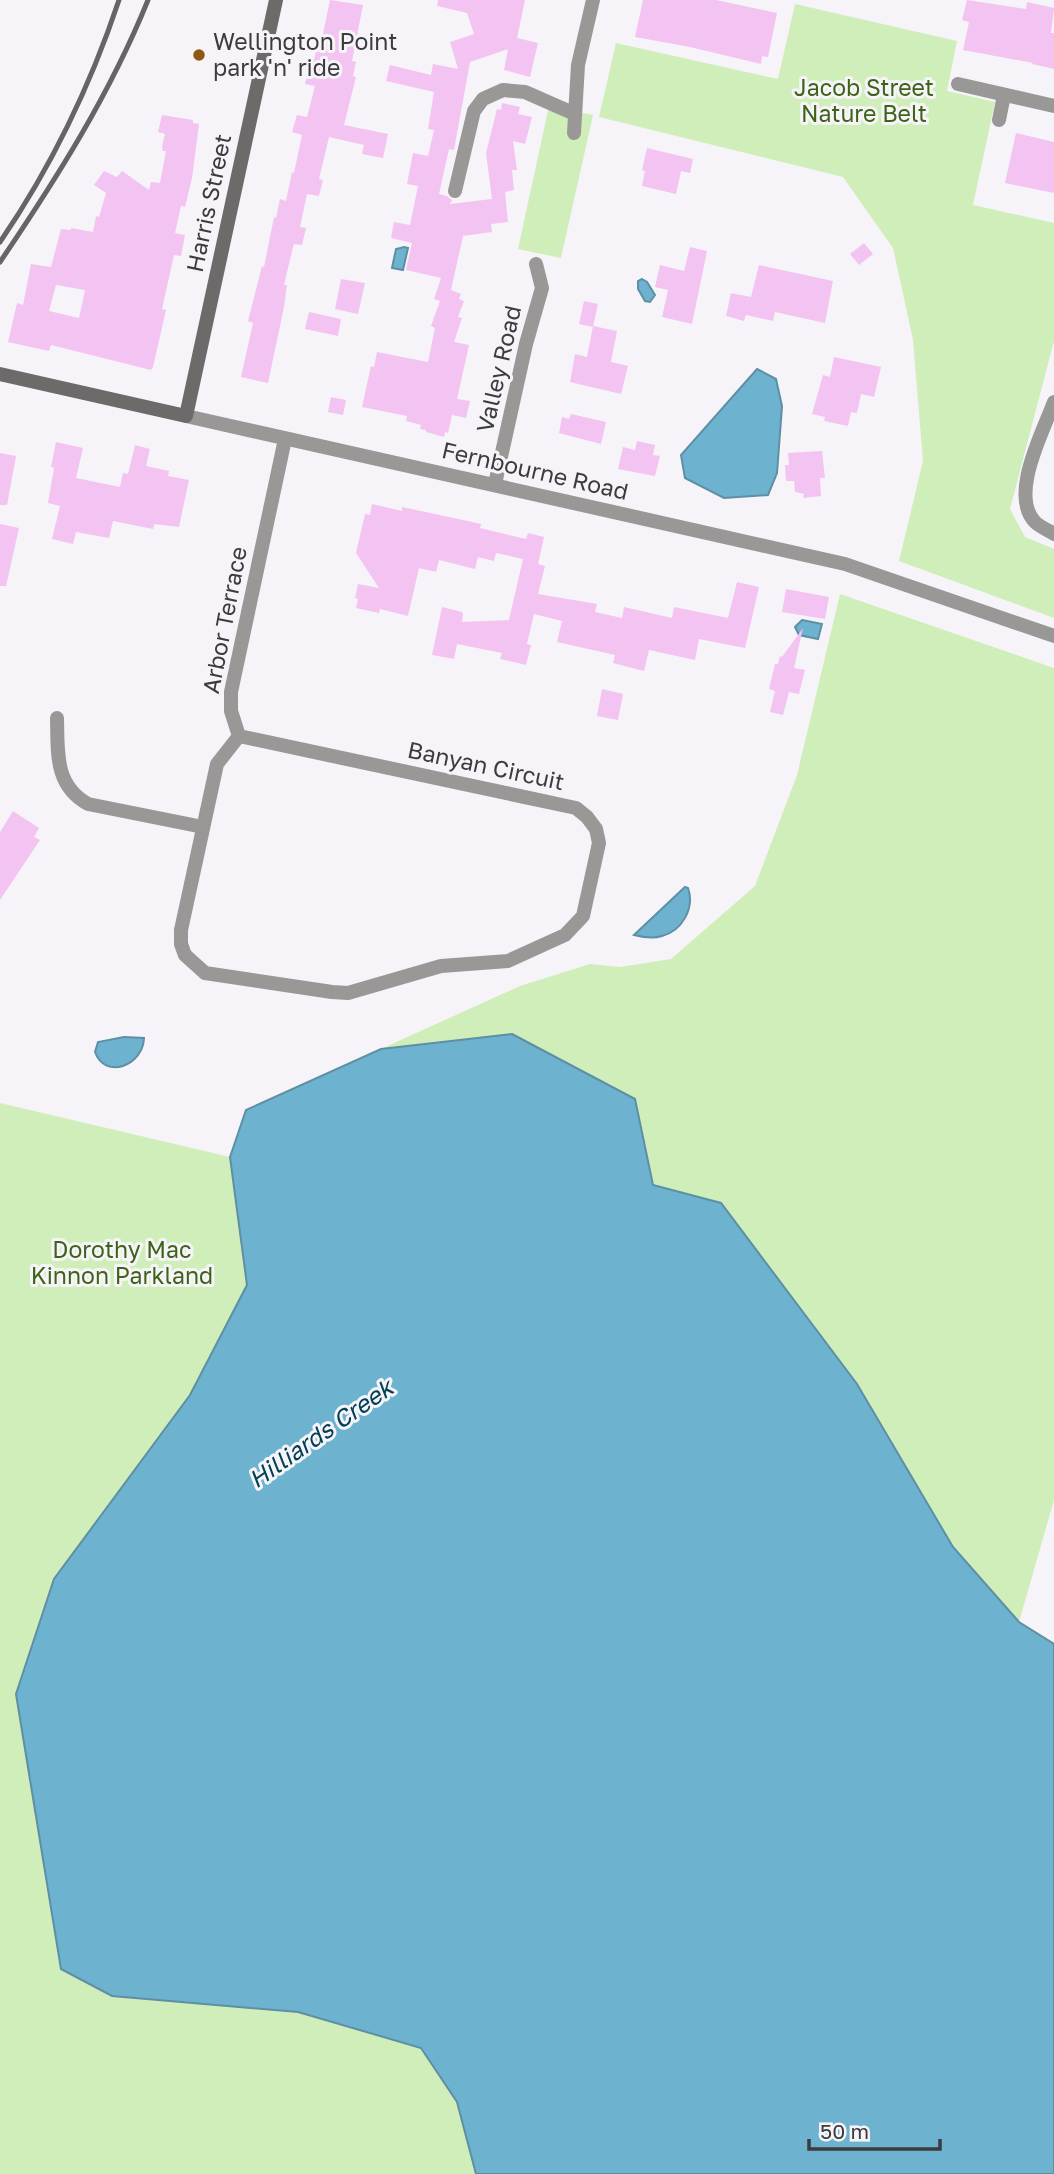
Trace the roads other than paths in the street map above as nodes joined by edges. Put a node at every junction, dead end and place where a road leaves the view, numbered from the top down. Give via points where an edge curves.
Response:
1 (276, 0) edge
2 (593, 0) edge
3 (958, 84) dead end
4 (1004, 95) junction
5 (1054, 106) edge
6 (575, 114) junction
7 (999, 120) dead end
8 (574, 133) dead end
9 (455, 191) dead end
10 (536, 264) dead end
11 (0, 374) edge
12 (1054, 402) edge
13 (186, 416) junction
14 (285, 439) junction
15 (495, 484) junction
16 (1054, 534) edge
17 (1054, 636) edge
18 (57, 718) dead end
19 (239, 736) junction
20 (203, 827) junction

1 - 13 street, Harris Street
2 - 6 street via 578,65
3 - 4 street
4 - 5 street
4 - 7 street
6 - 8 street
6 - 9 street via 525,92 503,90 483,99 474,111
10 - 15 street, Valley Road via 542,288
11 - 13 street, Fernbourne Road
12 - 16 street via 1026,479 1026,506 1035,522
13 - 14 street, Fernbourne Road
14 - 15 street, Fernbourne Road
14 - 19 street, Arbor Terrace via 231,692
15 - 17 street, Fernbourne Road via 845,564
18 - 20 street via 58,762 75,797 88,804
19 - 20 street via 217,764
19 - 20 street, Banyan Circuit via 576,808 596,829 599,843 583,916 565,935 508,961 441,966 348,993 205,972 185,955 180,937

